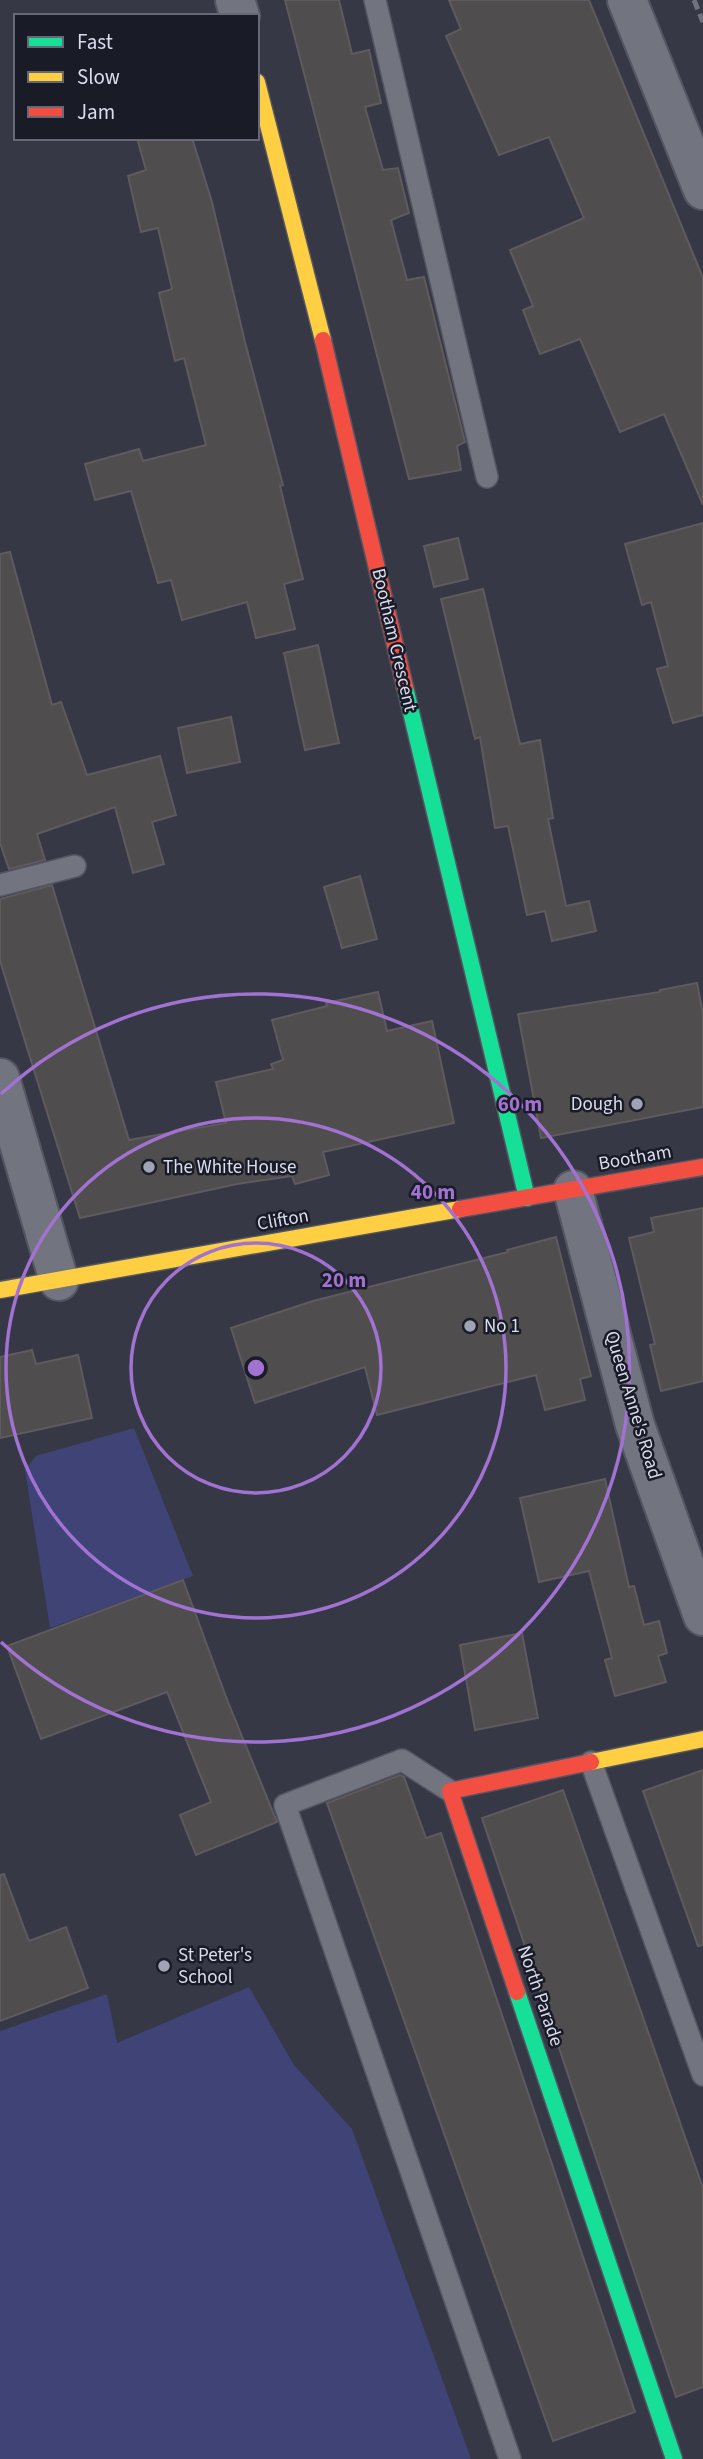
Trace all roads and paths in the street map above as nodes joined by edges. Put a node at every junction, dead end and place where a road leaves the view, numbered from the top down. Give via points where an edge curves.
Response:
1 (374, 0) edge
2 (627, 0) edge
3 (259, 90) edge
4 (703, 190) edge
5 (487, 477) dead end
6 (75, 866) dead end
7 (0, 885) edge
8 (0, 1078) edge
9 (703, 1167) edge
10 (573, 1190) junction
11 (527, 1198) junction
12 (59, 1281) junction
13 (0, 1290) edge
14 (703, 1616) edge
15 (703, 1739) edge
16 (591, 1762) junction
17 (450, 1791) junction
18 (703, 2075) edge
19 (510, 2459) edge
20 (674, 2459) edge

1 - 5 lane
2 - 4 street
3 - 11 street, Bootham Crescent
6 - 7 lane
8 - 12 street
9 - 10 street, Bootham
10 - 11 street, Clifton
10 - 14 street, Queen Anne's Road via 635,1425
11 - 12 street, Clifton
12 - 13 street, Clifton
15 - 16 street
16 - 17 street
16 - 18 lane
17 - 19 lane via 402,1759 285,1805
17 - 20 street, North Parade

